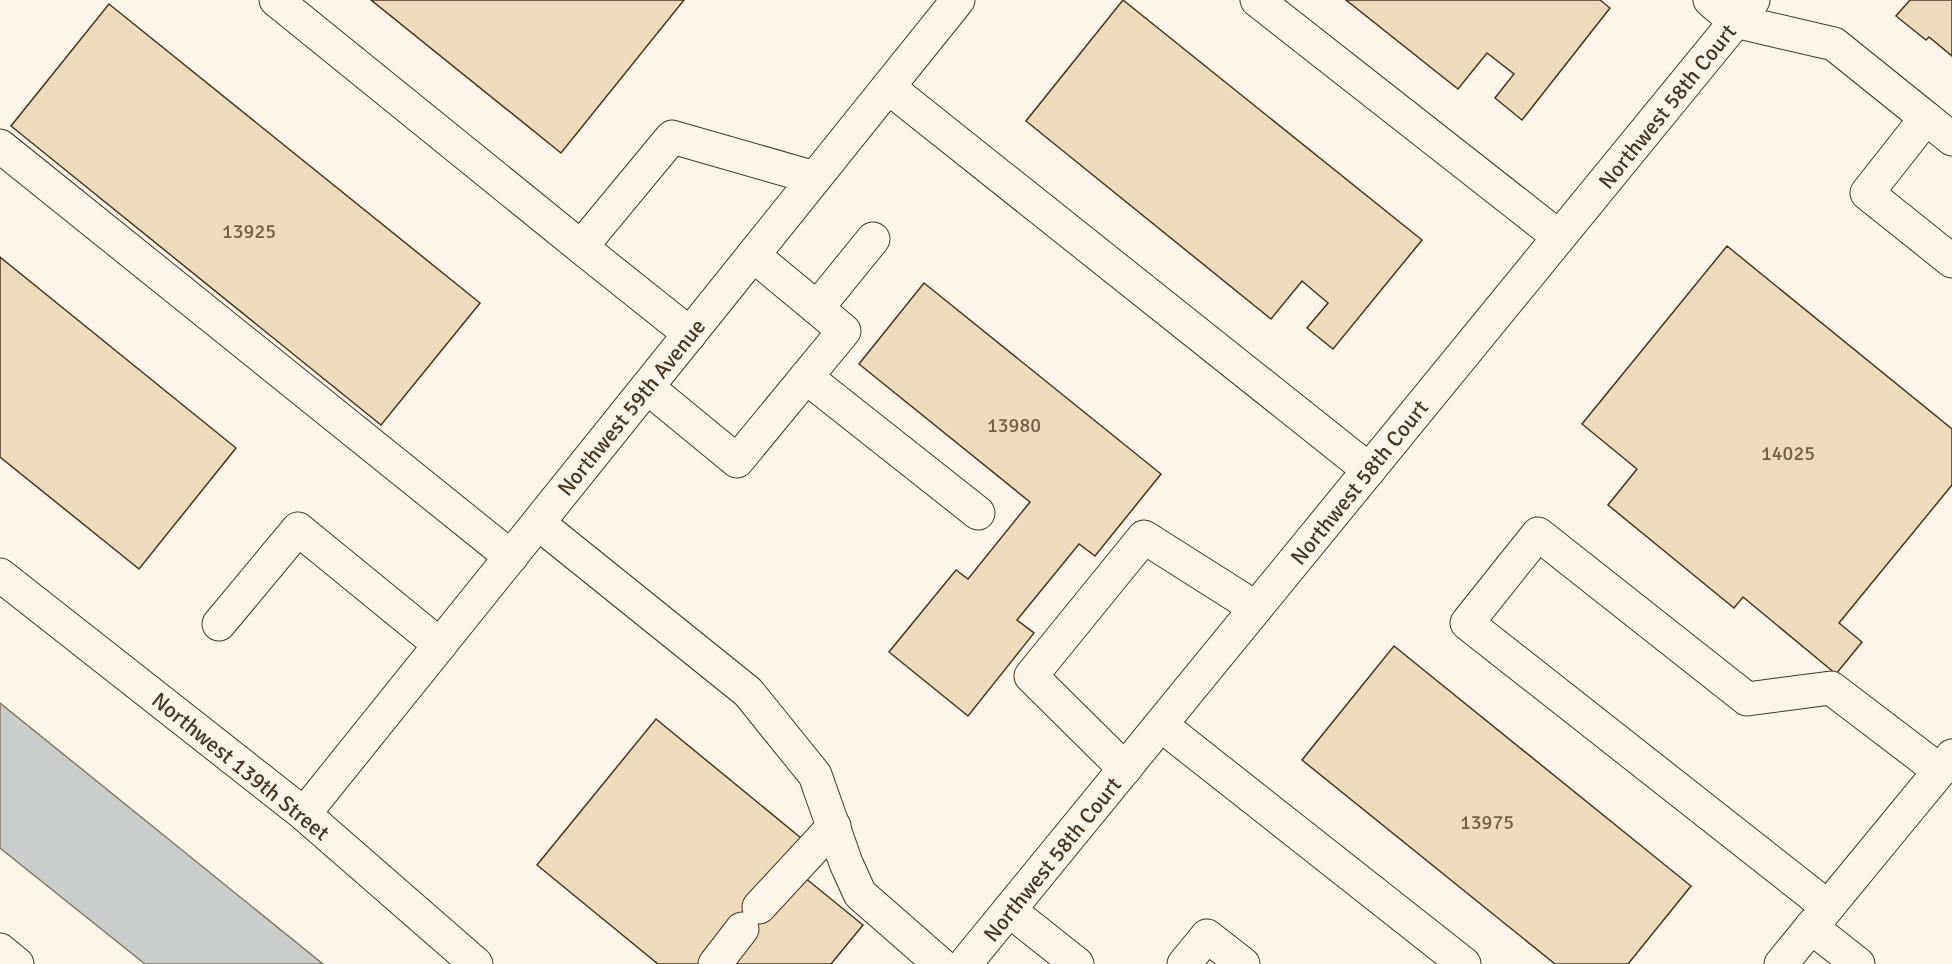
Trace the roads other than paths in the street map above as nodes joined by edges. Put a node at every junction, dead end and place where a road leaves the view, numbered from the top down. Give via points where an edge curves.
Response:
1 (276, 0) edge
2 (958, 0) edge
3 (1257, 0) edge
4 (1710, 0) edge
5 (1744, 11) edge
6 (888, 87) junction
7 (1926, 118) junction
8 (1952, 139) edge
9 (0, 146) edge
10 (815, 178) junction
11 (1560, 237) junction
12 (873, 239) dead end
13 (581, 247) junction
14 (753, 255) junction
15 (1952, 261) edge
16 (817, 308) junction
17 (690, 334) junction
18 (806, 377) junction
19 (647, 387) junction
20 (1369, 470) junction
21 (978, 513) dead end
22 (538, 523) junction
23 (511, 557) junction
24 (0, 575) edge
25 (1256, 608) junction
26 (219, 624) dead end
27 (440, 645) junction
28 (1161, 725) junction
29 (1946, 764) edge
30 (1125, 769) junction
31 (304, 814) junction
32 (834, 826) junction
33 (1009, 910) junction
34 (1819, 917) junction
35 (0, 950) edge
36 (18, 964) edge
37 (477, 964) edge
38 (716, 964) edge
39 (940, 964) edge
40 (965, 964) edge
41 (1077, 964) edge
42 (1184, 964) edge
43 (1243, 964) edge
44 (1464, 964) edge
45 (1781, 964) edge
46 (1858, 964) edge

1 - 13 street
2 - 6 street, Northwest 59th Avenue
3 - 11 street
4 - 5 street
5 - 7 street via 1834,44
5 - 11 street, Northwest 58th Court
6 - 10 street, Northwest 59th Avenue
6 - 20 street
7 - 8 street
7 - 15 street via 1867,193
9 - 23 street
10 - 13 street via 672,137
10 - 14 street, Northwest 59th Avenue
11 - 20 street, Northwest 58th Court
12 - 16 street
13 - 17 street
14 - 16 street
14 - 17 street, Northwest 59th Avenue
16 - 18 street via 844,331
17 - 19 street, Northwest 59th Avenue
18 - 19 street via 737,461
18 - 21 street
19 - 22 street, Northwest 59th Avenue
20 - 25 street, Northwest 58th Court
22 - 23 street, Northwest 59th Avenue
22 - 32 street via 748,692 815,776
23 - 27 street, Northwest 59th Avenue
24 - 31 street, Northwest 139th Street
25 - 28 street, Northwest 58th Court
25 - 30 street via 1144,537 1030,676
26 - 27 street via 298,529
27 - 31 street, Northwest 59th Avenue
28 - 30 street, Northwest 58th Court
28 - 44 street
29 - 34 street
29 - 34 street via 1831,688 1748,699 1538,534 1467,623
30 - 33 street, Northwest 58th Court
31 - 37 street, Northwest 139th Street
32 - 38 street via 750,918
32 - 39 street via 860,894
33 - 40 street, Northwest 58th Court
33 - 41 street
34 - 45 street
34 - 46 street
35 - 36 street
42 - 43 street via 1208,936

